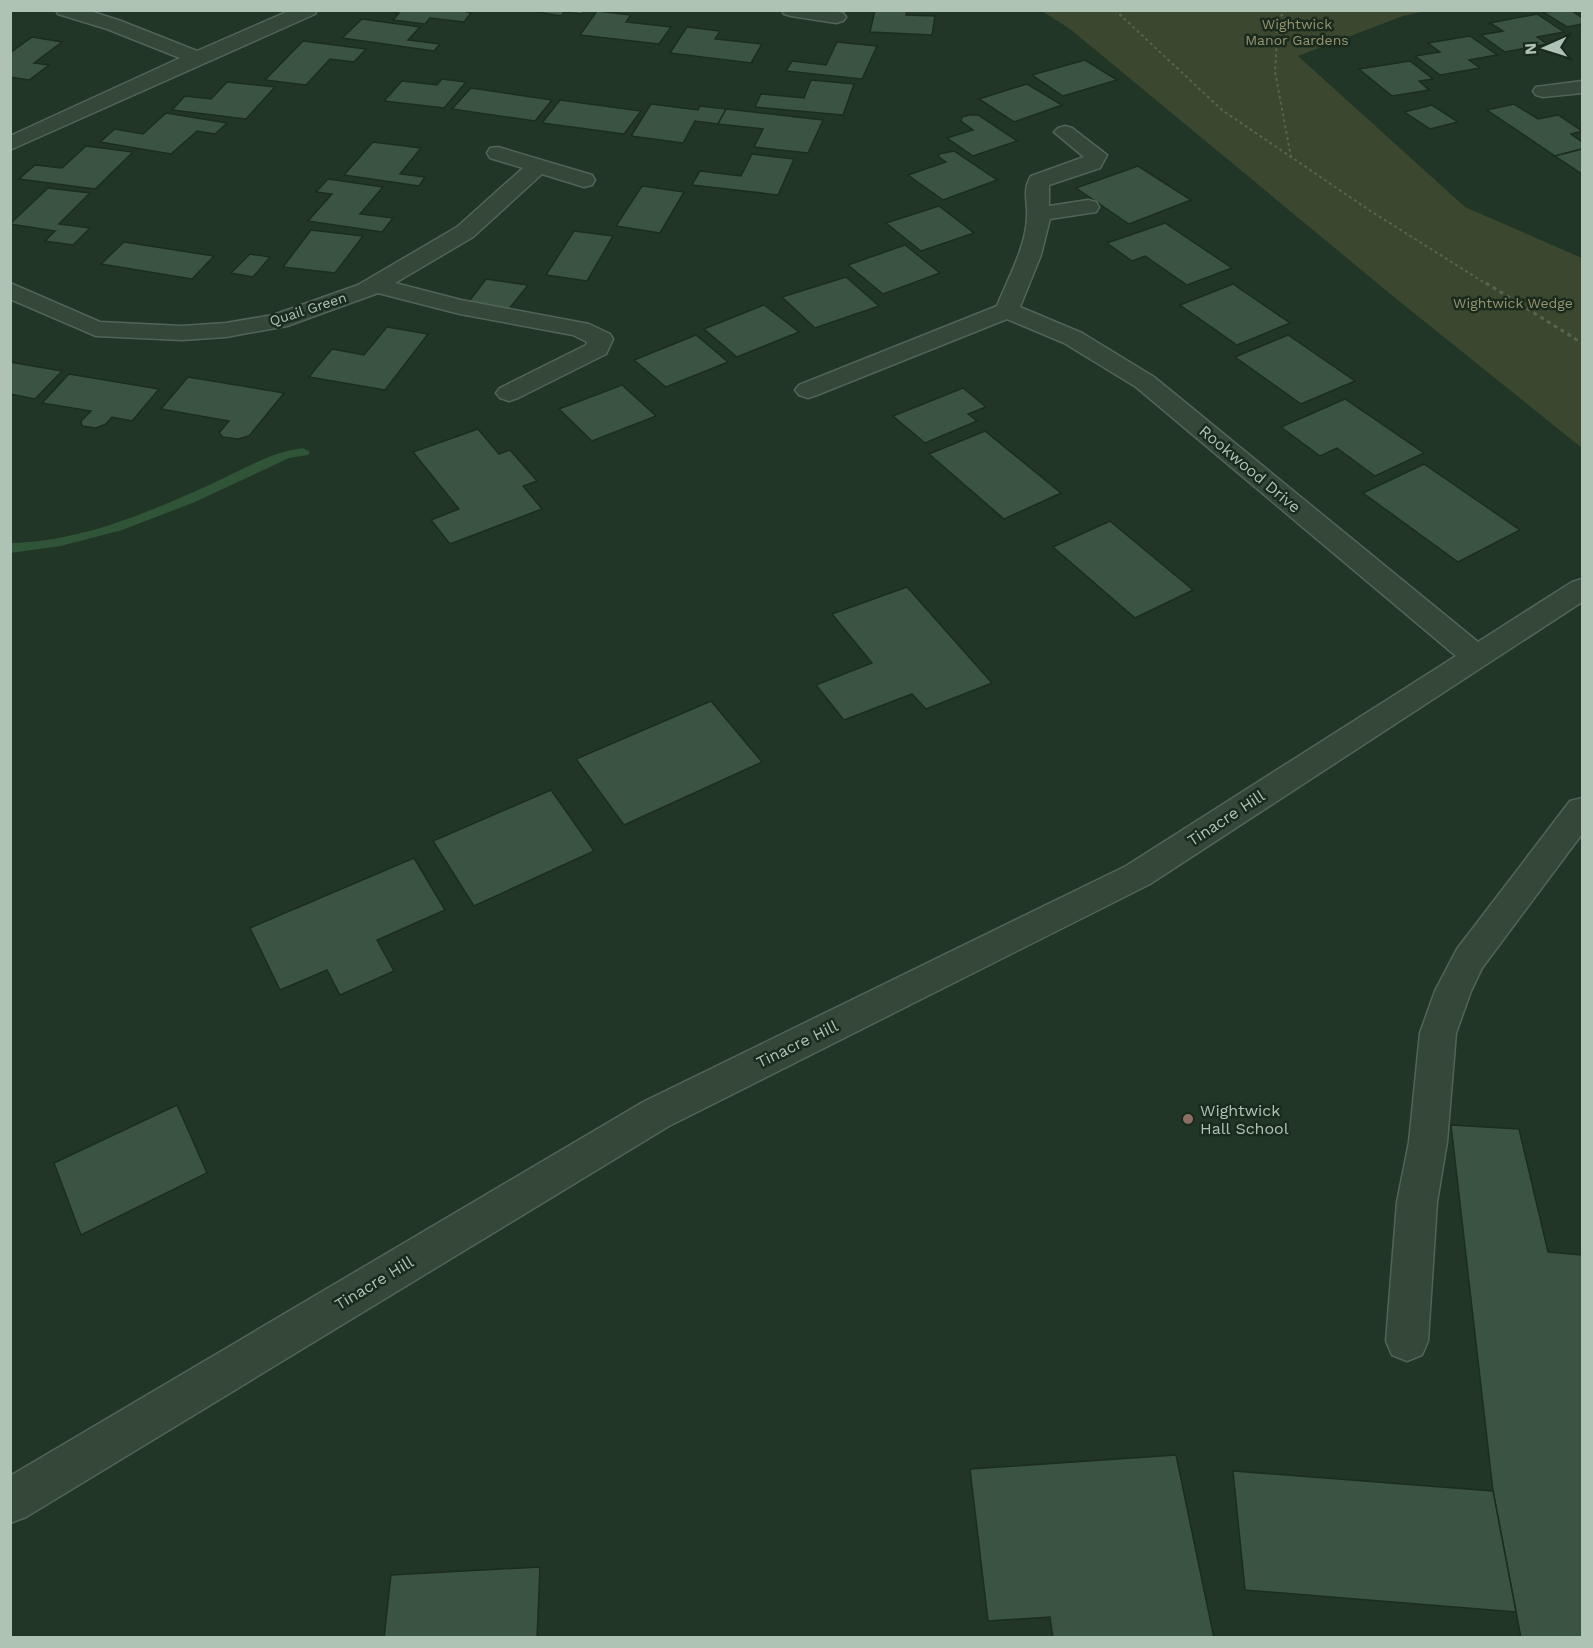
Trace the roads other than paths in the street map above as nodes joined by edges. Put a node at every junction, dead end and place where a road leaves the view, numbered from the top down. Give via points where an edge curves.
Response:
1 (65, 10) edge
2 (308, 10) edge
3 (791, 10) edge
4 (795, 11) edge
5 (836, 17) dead end
6 (197, 58) junction
7 (1580, 79) edge
8 (1543, 91) dead end
9 (1065, 132) dead end
10 (10, 144) edge
11 (498, 153) dead end
12 (537, 166) junction
13 (584, 180) dead end
14 (1088, 207) dead end
15 (1038, 214) junction
16 (374, 285) junction
17 (10, 290) edge
18 (1007, 310) junction
19 (808, 390) dead end
20 (508, 393) dead end
21 (1582, 589) edge
22 (1476, 656) junction
23 (1582, 810) edge
24 (1407, 1341) dead end
25 (10, 1501) edge

1 - 6 street
2 - 6 street
3 - 4 street
4 - 5 street
6 - 10 street
7 - 8 street
9 - 15 street via 1096,155 1092,163 1032,177
11 - 12 street
12 - 13 street
12 - 16 street, Quail Green via 465,232
14 - 15 street
15 - 18 street via 1033,244
16 - 17 street, Quail Green via 278,321 182,333 96,329
16 - 20 street via 460,307 580,329 601,339 597,349
18 - 19 street
18 - 22 street, Rookwood Drive via 1073,338 1145,382
21 - 22 street, Tinacre Hill
22 - 25 street, Tinacre Hill via 1138,875 656,1114
23 - 24 street via 1469,959 1438,1034 1418,1202

